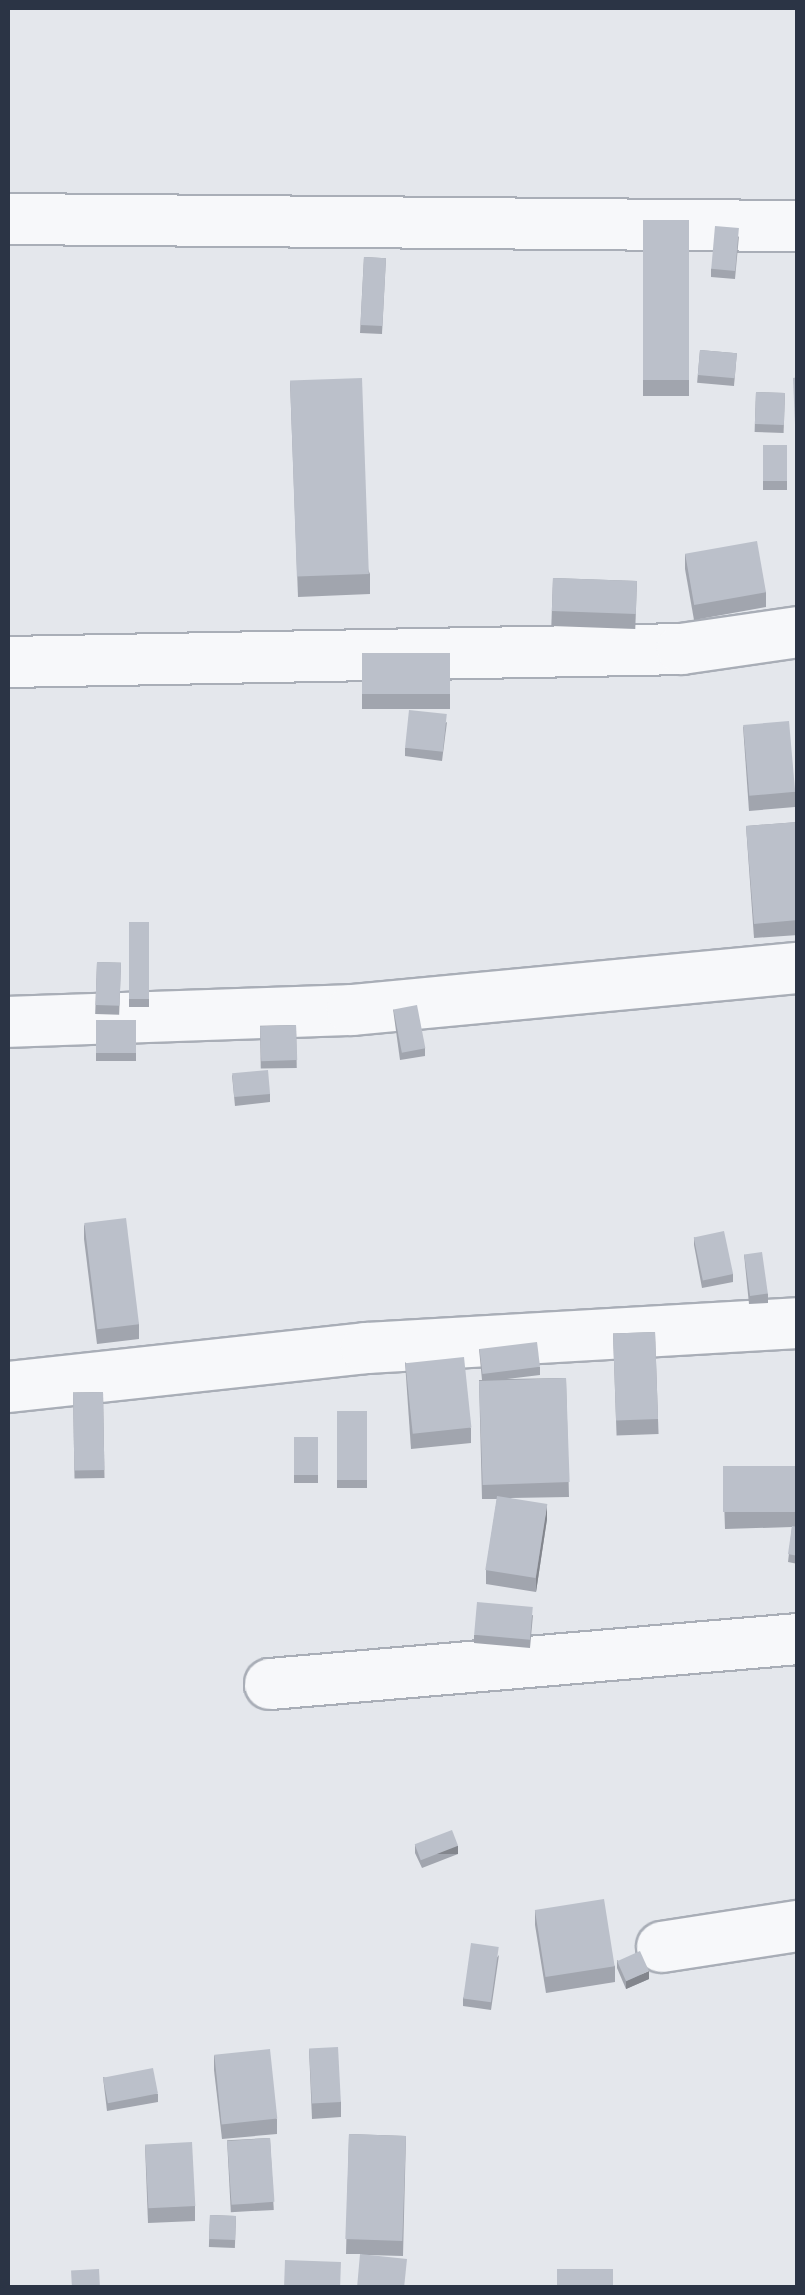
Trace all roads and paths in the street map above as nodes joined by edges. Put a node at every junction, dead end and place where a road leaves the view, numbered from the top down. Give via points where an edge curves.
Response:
1 (8, 219) edge
2 (798, 226) edge
3 (798, 632) edge
4 (8, 662) edge
5 (798, 968) edge
6 (8, 1022) edge
7 (798, 1323) edge
8 (8, 1388) edge
9 (798, 1640) edge
10 (270, 1684) dead end
11 (798, 1926) edge
12 (662, 1947) dead end

1 - 2 street
3 - 4 street via 682,649
5 - 6 street via 352,1010
7 - 8 street via 366,1348
9 - 10 street
11 - 12 street

